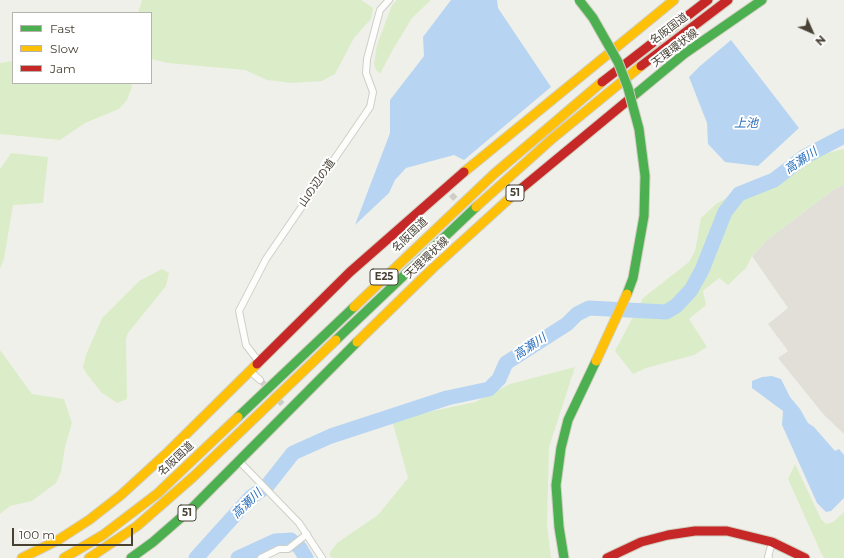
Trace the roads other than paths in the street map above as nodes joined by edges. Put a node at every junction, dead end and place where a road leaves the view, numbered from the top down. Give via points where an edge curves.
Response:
1 (389, 0) edge
2 (579, 0) edge
3 (674, 0) edge
4 (708, 0) edge
5 (728, 0) edge
6 (762, 0) edge
7 (259, 362) junction
8 (250, 371) junction
9 (260, 380) tunnel mouth
10 (239, 461) junction
11 (129, 516) junction
12 (307, 534) junction
13 (772, 542) junction
14 (22, 558) edge
15 (53, 558) edge
16 (64, 558) edge
17 (89, 558) edge
18 (131, 558) edge
19 (261, 558) edge
20 (322, 558) edge
21 (564, 558) edge
22 (607, 558) edge
23 (770, 558) edge
24 (805, 558) edge

1 - 7 street, 山の辺の道 via 380,10 366,59 366,73 373,92 370,107 266,259 239,311 246,345
2 - 21 main road, bridge via 606,40 628,88 639,129 645,176 644,216 633,278 616,320 568,420 561,448 556,485
3 - 7 main road via 439,193 350,272
4 - 11 main road, 名阪国道 / E25 via 598,85 494,174 185,469
5 - 17 main road, 名阪国道 / E25 via 553,138 442,238 193,477 137,526
6 - 10 main road, 天理環状線 / 51 via 684,54 522,187 287,409
7 - 8 main road
8 - 9 street
8 - 14 main road via 121,495 58,540
10 - 12 street
10 - 18 main road, 天理環状線 / 51 via 192,508
11 - 15 main road
11 - 16 main road, 名阪国道 / E25
12 - 19 street via 288,549 279,549
12 - 20 street
13 - 22 main road via 727,531 695,531 641,542
13 - 23 street via 768,557
13 - 24 main road

